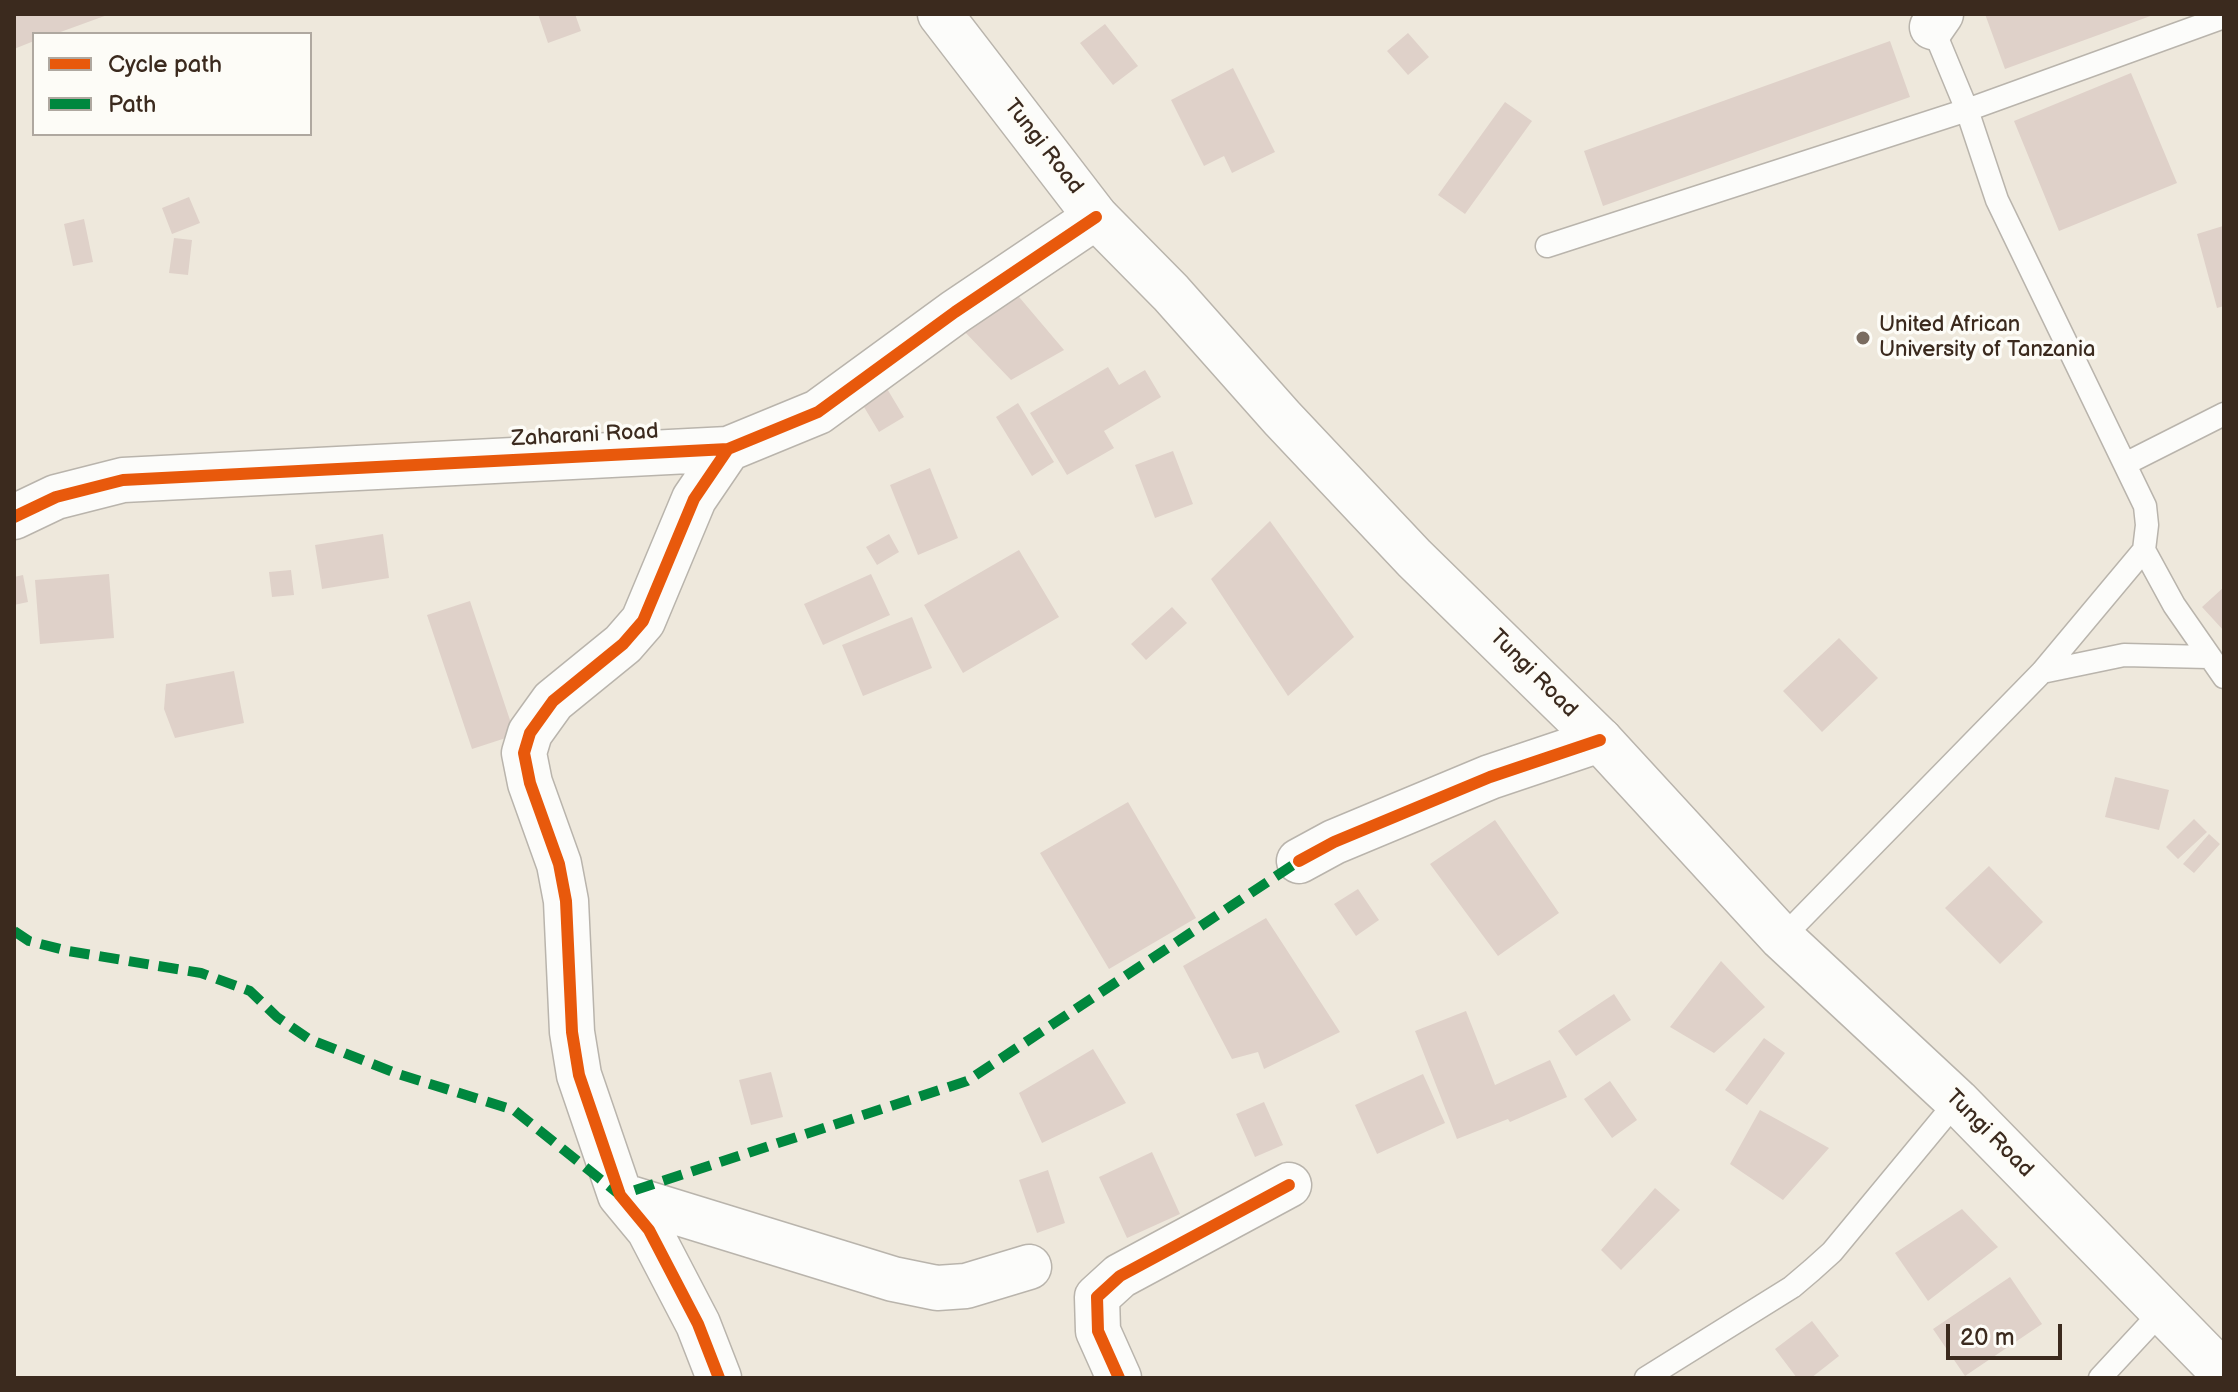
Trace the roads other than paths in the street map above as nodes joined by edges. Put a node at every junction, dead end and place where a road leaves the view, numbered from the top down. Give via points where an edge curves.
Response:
1 (940, 14) edge
2 (2224, 17) edge
3 (1933, 18) edge
4 (1967, 110) junction
5 (1096, 217) junction
6 (1547, 246) dead end
7 (2224, 414) edge
8 (728, 449) junction
9 (2125, 464) junction
10 (14, 517) edge
11 (2144, 550) junction
12 (2208, 657) junction
13 (2042, 672) junction
14 (2224, 677) edge
15 (1600, 740) junction
16 (1299, 861) dead end
17 (1782, 938) junction
18 (1957, 1101) junction
19 (1289, 1185) dead end
20 (620, 1195) junction
21 (1029, 1267) dead end
22 (2163, 1310) junction
23 (2224, 1374) edge
24 (719, 1378) edge
25 (1119, 1378) edge
26 (1646, 1378) edge
27 (2100, 1378) edge

1 - 5 street, Tungi Road
2 - 4 lane
3 - 4 lane
4 - 6 lane
4 - 9 lane via 1997,200
5 - 8 street, Zaharani Road via 818,412
5 - 15 street, Tungi Road via 1414,558
7 - 9 lane
8 - 10 street, Zaharani Road via 123,480 56,497
8 - 20 street via 694,499 643,621 553,701 530,733 524,753 566,901 576,1058
9 - 11 lane via 2145,506
11 - 12 lane
11 - 13 lane
12 - 13 lane via 2124,655
12 - 14 lane
13 - 17 lane
15 - 16 street via 1490,777
15 - 17 street, Tungi Road
17 - 18 street, Tungi Road
18 - 22 street, Tungi Road
18 - 26 lane via 1812,1270
19 - 25 street via 1120,1276 1097,1297 1098,1331
20 - 21 street via 937,1288 966,1286
20 - 24 street via 649,1230 698,1324
22 - 23 street, Tungi Road
22 - 27 lane

